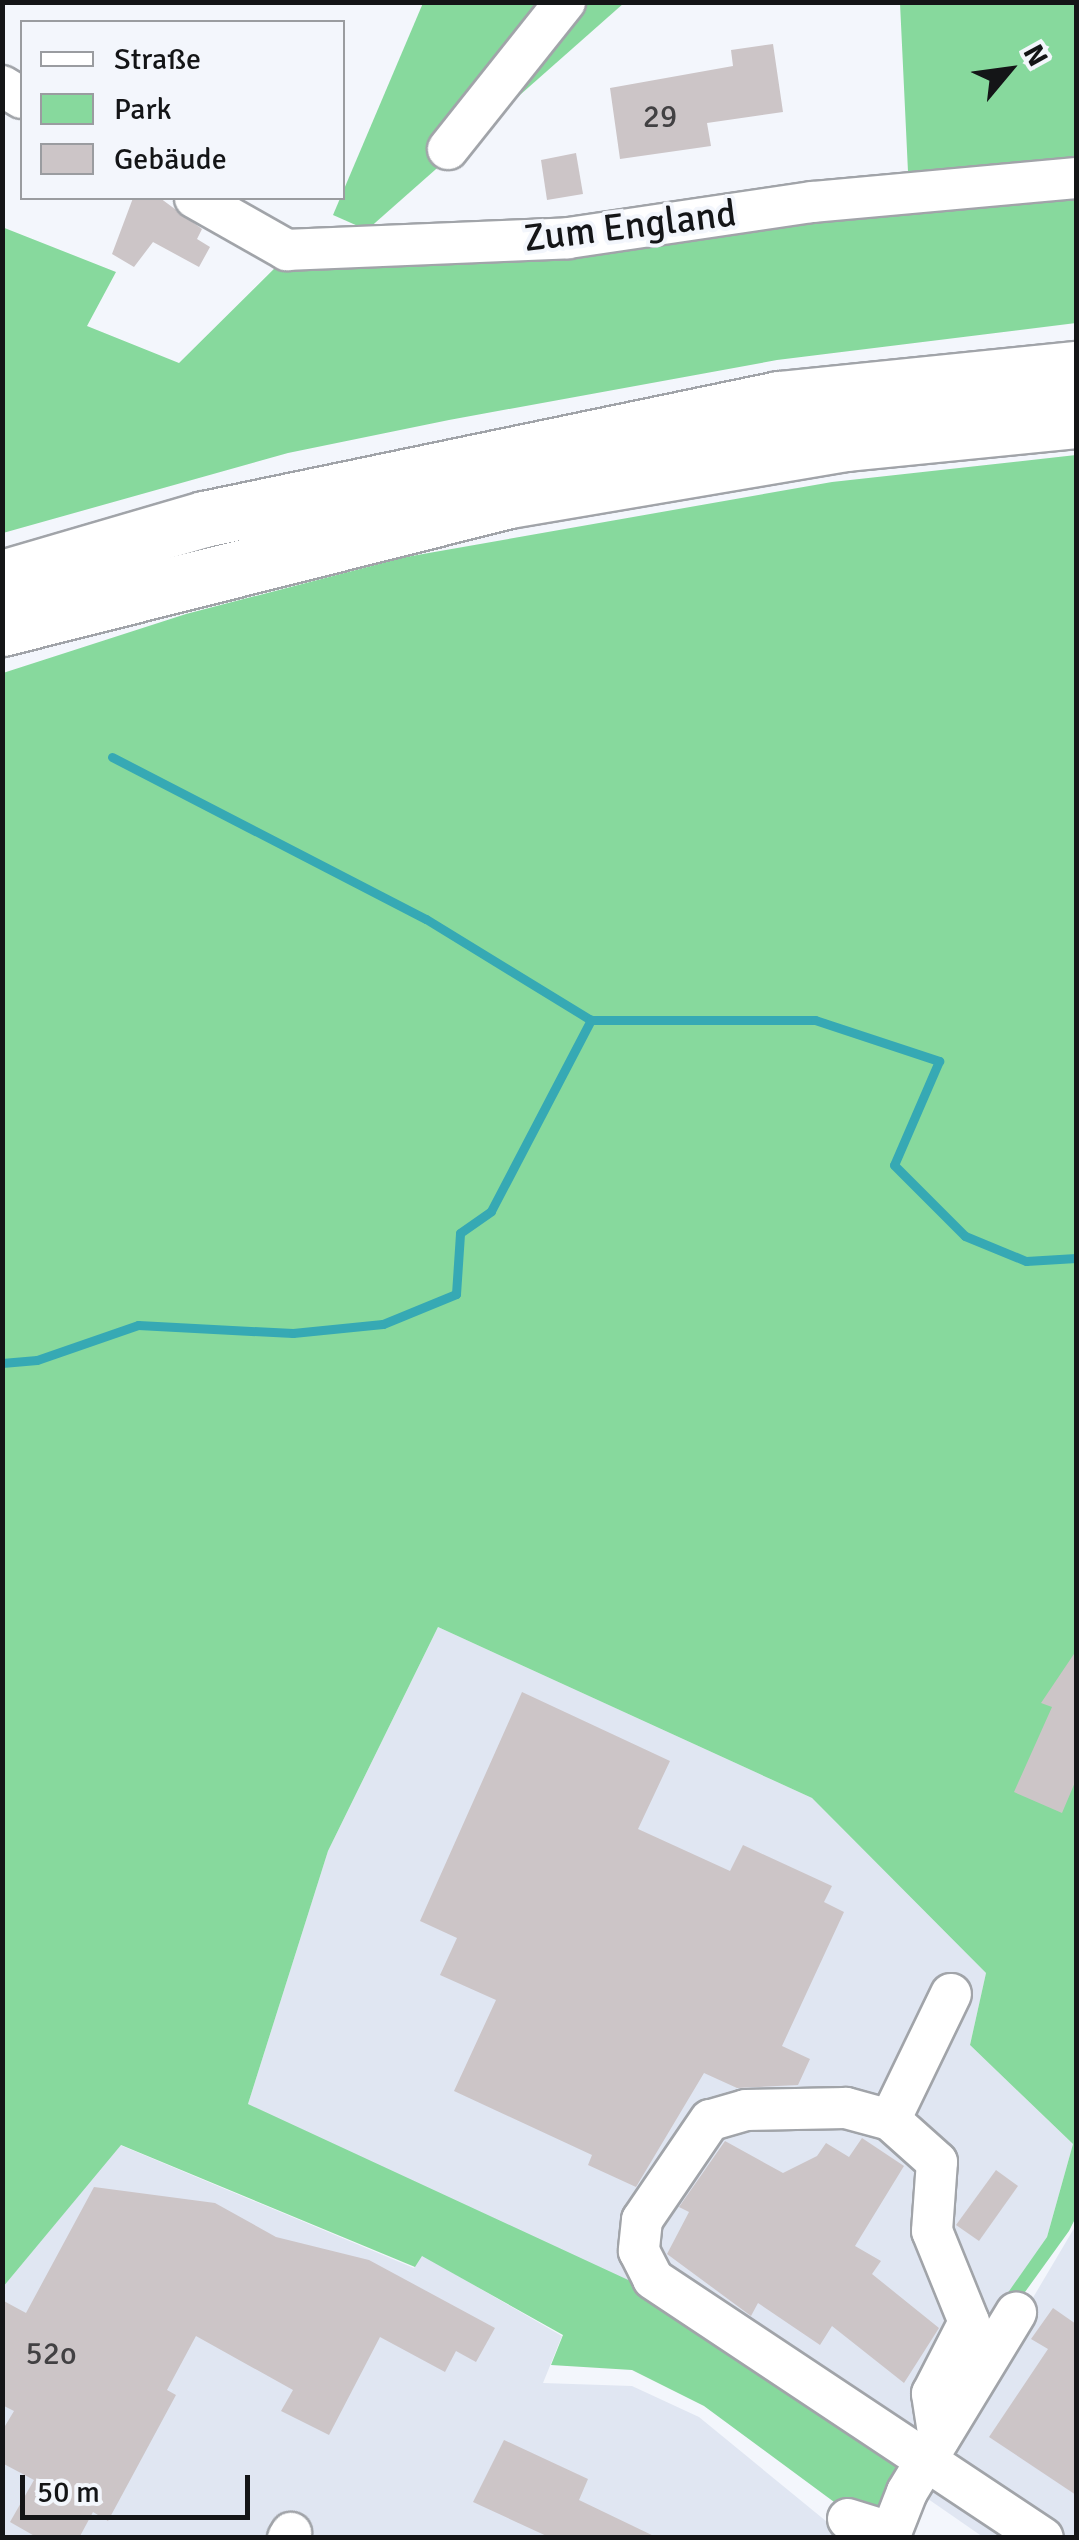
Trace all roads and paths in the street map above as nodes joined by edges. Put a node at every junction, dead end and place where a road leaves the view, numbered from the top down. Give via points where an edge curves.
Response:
1 (565, 2) edge
2 (448, 149) dead end
3 (1076, 178) edge
4 (199, 200) edge
5 (1076, 369) edge
6 (1076, 420) edge
7 (2, 578) edge
8 (2, 628) edge
9 (951, 1994) dead end
10 (890, 2120) junction
11 (1016, 2313) dead end
12 (934, 2448) junction
13 (848, 2519) dead end
14 (890, 2535) edge
15 (1043, 2538) edge

1 - 2 street
3 - 4 street, Zum England via 812,202 568,238 287,250
5 - 7 highway via 760,402 222,515
6 - 8 highway via 847,443 509,500
9 - 10 street
10 - 12 street via 936,2162 932,2231 969,2322 932,2394
10 - 12 street via 846,2108 746,2110 710,2120 642,2220 639,2252 654,2279
11 - 12 street
12 - 14 street
12 - 15 street
13 - 14 street

